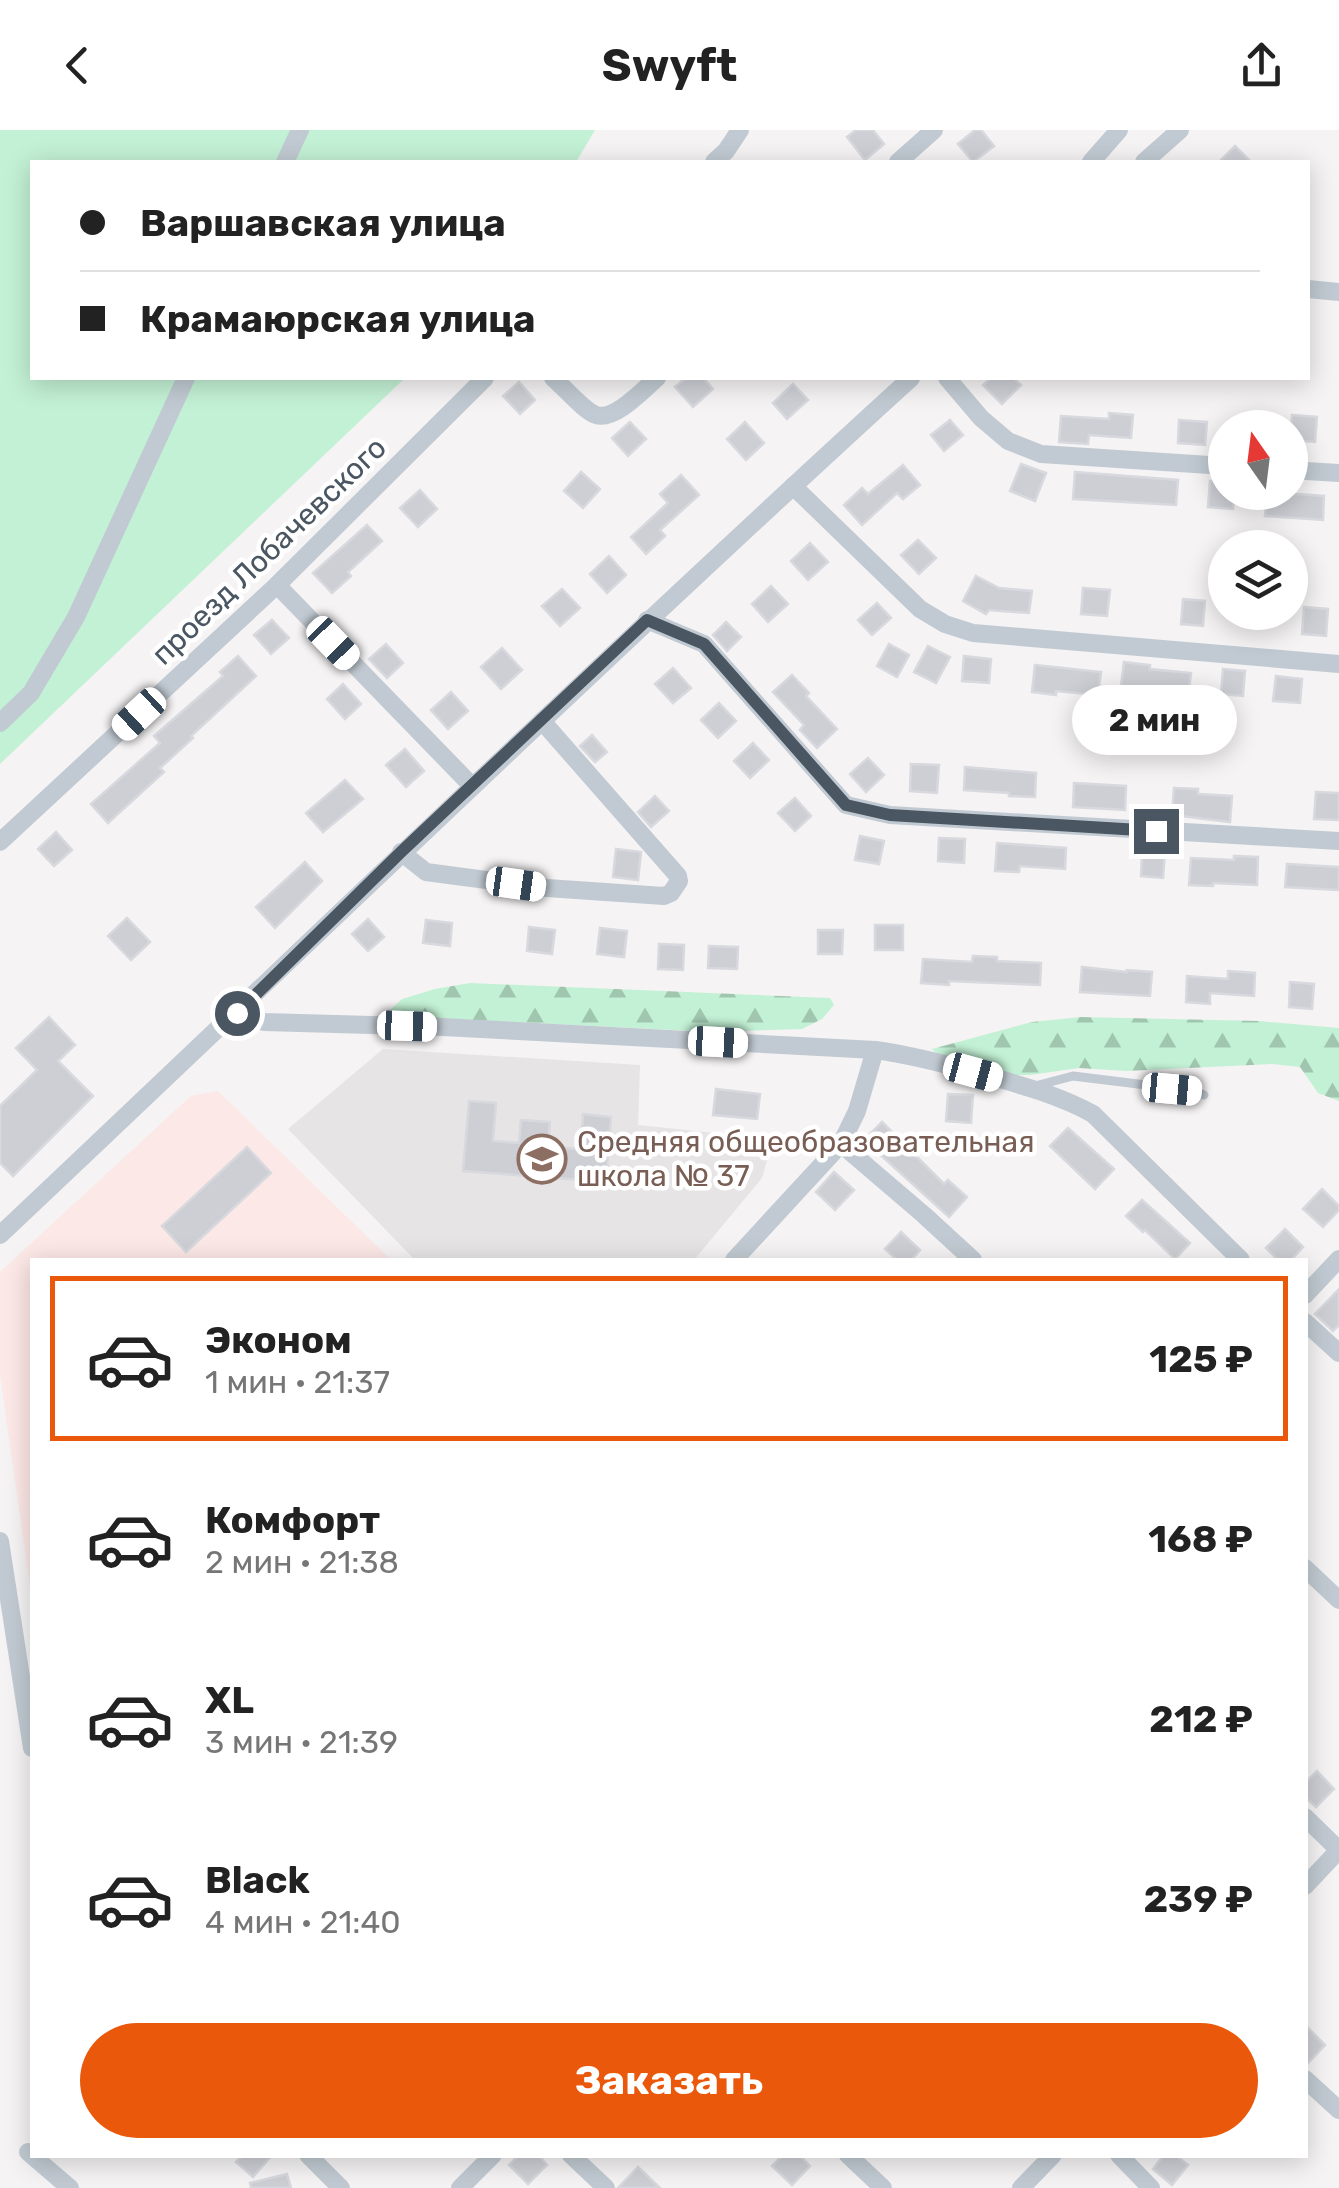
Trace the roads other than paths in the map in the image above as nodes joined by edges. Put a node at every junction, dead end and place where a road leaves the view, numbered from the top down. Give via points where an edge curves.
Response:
1 (300, 130) edge
2 (740, 130) edge
3 (934, 130) edge
4 (1119, 130) edge
5 (1180, 130) edge
6 (726, 159) edge
7 (286, 160) edge
8 (900, 160) edge
9 (1094, 160) edge
10 (1146, 160) edge
11 (1310, 289) edge
12 (1339, 292) edge
13 (185, 380) edge
14 (483, 380) edge
15 (555, 380) edge
16 (655, 380) edge
17 (909, 380) edge
18 (949, 380) edge
19 (1208, 465) edge
20 (1308, 471) edge
21 (1339, 473) edge
22 (793, 486) junction
23 (277, 585) junction
24 (647, 620) junction
25 (1339, 664) edge
26 (542, 721) junction
27 (0, 723) edge
28 (472, 786) junction
29 (1339, 841) edge
30 (0, 842) edge
31 (401, 852) junction
32 (237, 1013) junction
33 (874, 1050) junction
34 (1031, 1088) junction
35 (1204, 1095) dead end
36 (841, 1144) junction
37 (0, 1236) edge
38 (736, 1258) edge
39 (971, 1258) edge
40 (1239, 1258) edge
41 (1339, 1259) edge
42 (1308, 1292) edge
43 (1308, 1325) edge
44 (1339, 1353) edge
45 (0, 1541) edge
46 (1308, 1571) edge
47 (1339, 1600) edge
48 (30, 1735) edge
49 (1308, 1821) edge
50 (1339, 1850) edge
51 (1308, 1883) edge
52 (1308, 2082) edge
53 (1339, 2110) edge
54 (35, 2158) edge
55 (311, 2158) edge
56 (490, 2158) edge
57 (574, 2158) edge
58 (851, 2158) edge
59 (1050, 2158) edge
60 (1122, 2158) edge
61 (70, 2188) edge
62 (342, 2188) edge
63 (460, 2188) edge
64 (606, 2188) edge
65 (883, 2188) edge
66 (1021, 2188) edge
67 (1152, 2188) edge

1 - 7 street
2 - 6 street
3 - 8 street
4 - 9 street
5 - 10 street
11 - 12 street
13 - 27 street via 76,617 31,693
14 - 23 street, проезд Лобачевского
15 - 16 street via 602,416
17 - 22 street
18 - 19 street via 1008,441 1041,454
20 - 21 street
22 - 24 street
22 - 25 street via 920,609 945,624 973,633
23 - 28 street
23 - 30 street, проезд Лобачевского
24 - 26 street
24 - 29 street via 704,644 846,805 890,815
26 - 28 street
26 - 31 street via 678,876 671,893 546,888 426,872
28 - 31 street
31 - 32 street
32 - 33 street via 264,1022
32 - 37 street
33 - 34 street
33 - 36 street
34 - 35 lane via 1073,1076
34 - 40 street via 1092,1114
36 - 38 street
36 - 39 street
41 - 42 street
43 - 44 street
45 - 48 street
46 - 47 street
49 - 50 street
50 - 51 street
52 - 53 street
54 - 61 street
55 - 62 street
56 - 63 street
57 - 64 street
58 - 65 street
59 - 66 street
60 - 67 street

